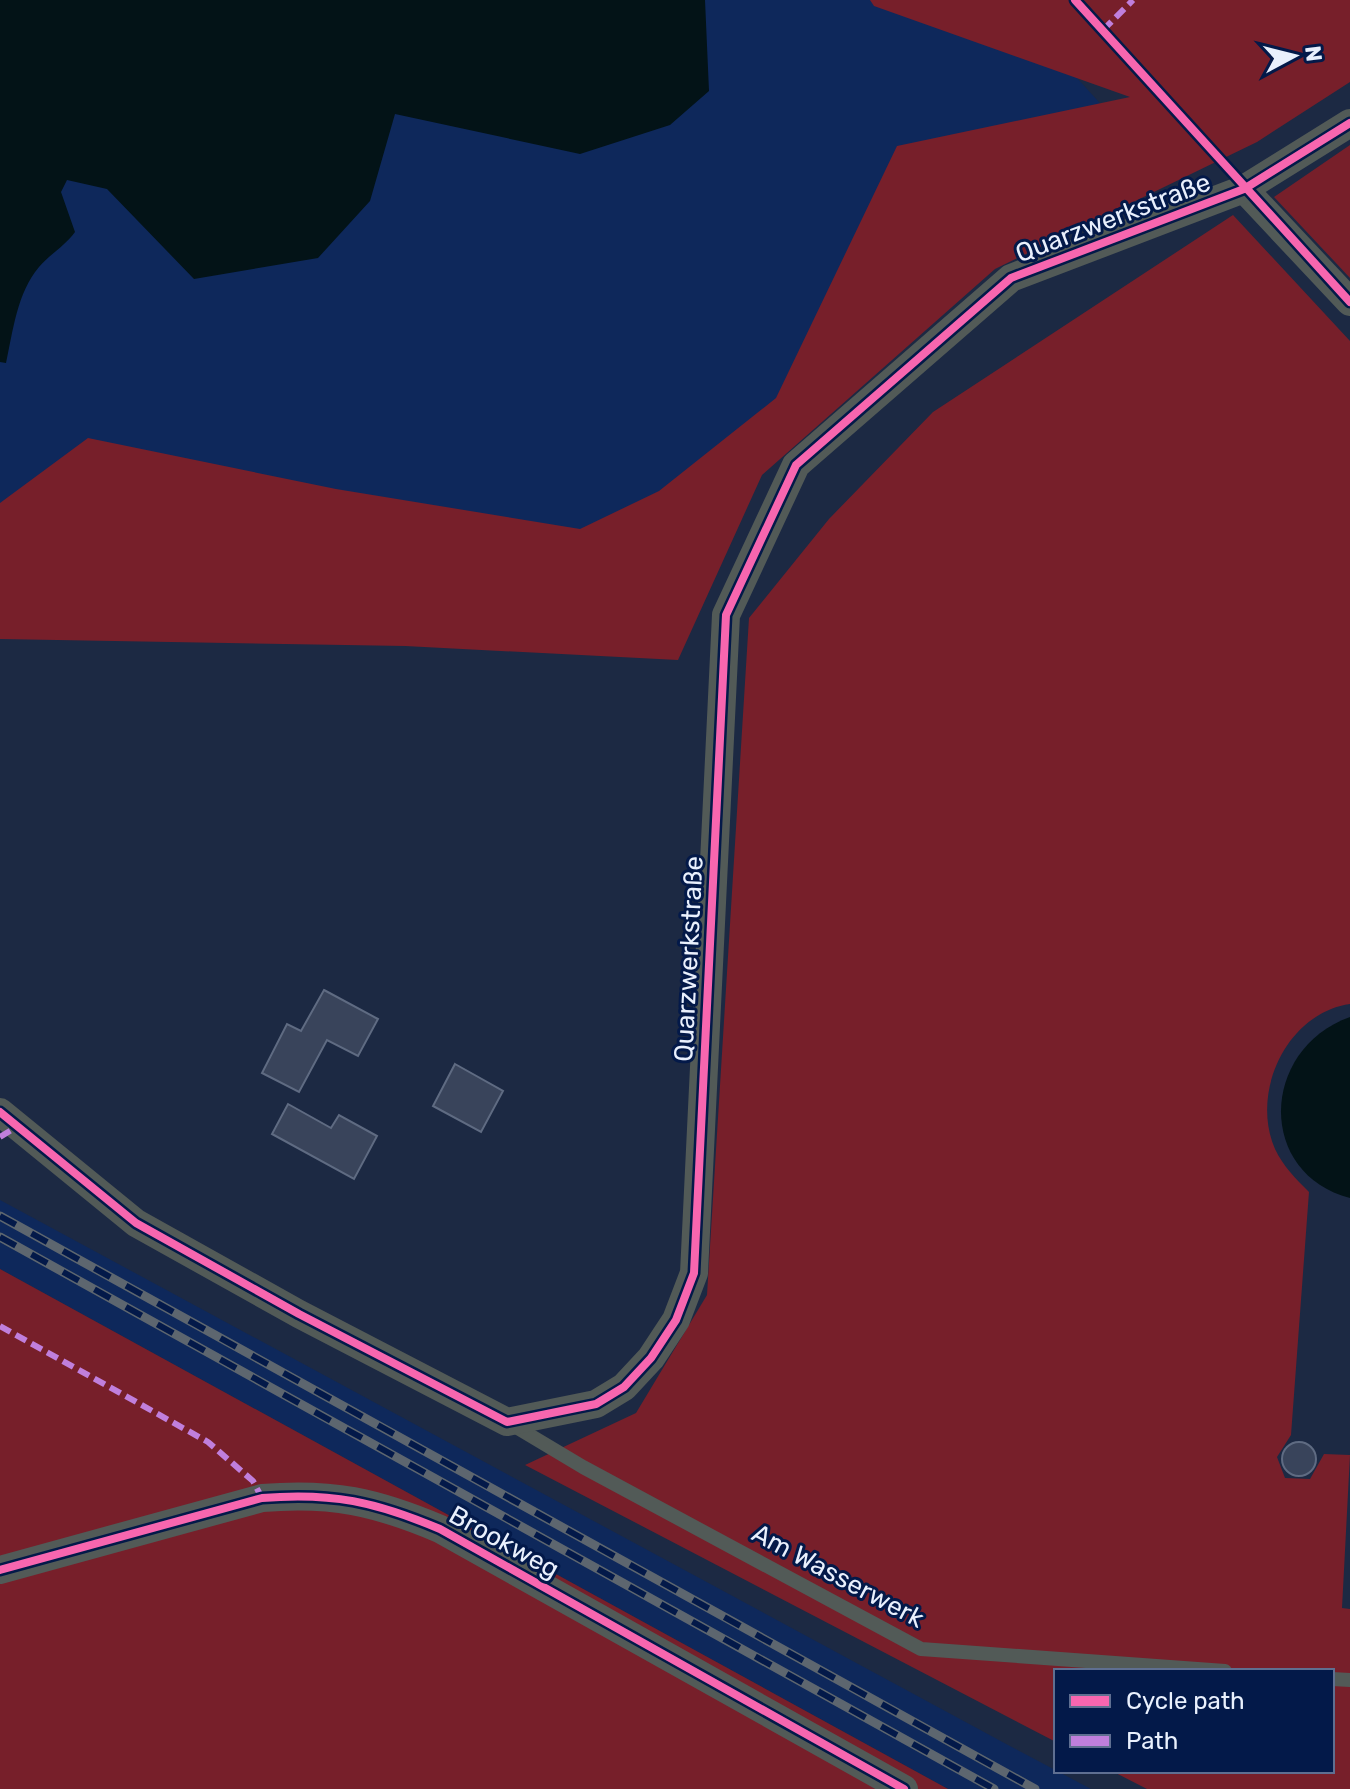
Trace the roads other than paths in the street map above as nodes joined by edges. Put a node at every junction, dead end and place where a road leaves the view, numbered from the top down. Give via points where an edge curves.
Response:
1 (1350, 123) edge
2 (1244, 189) junction
3 (1350, 302) edge
4 (0, 1112) edge
5 (507, 1422) junction
6 (0, 1570) edge
7 (1197, 1669) edge
8 (904, 1789) edge

1 - 2 street, Quarzwerkstraße
2 - 3 street
2 - 5 street, Quarzwerkstraße via 1011,278 796,465 726,615 694,1273 676,1320 624,1387 596,1404
4 - 5 street via 136,1223
5 - 7 lane, Am Wasserwerk via 921,1649
6 - 8 street, Brookweg via 262,1498 303,1494 361,1500 440,1529

